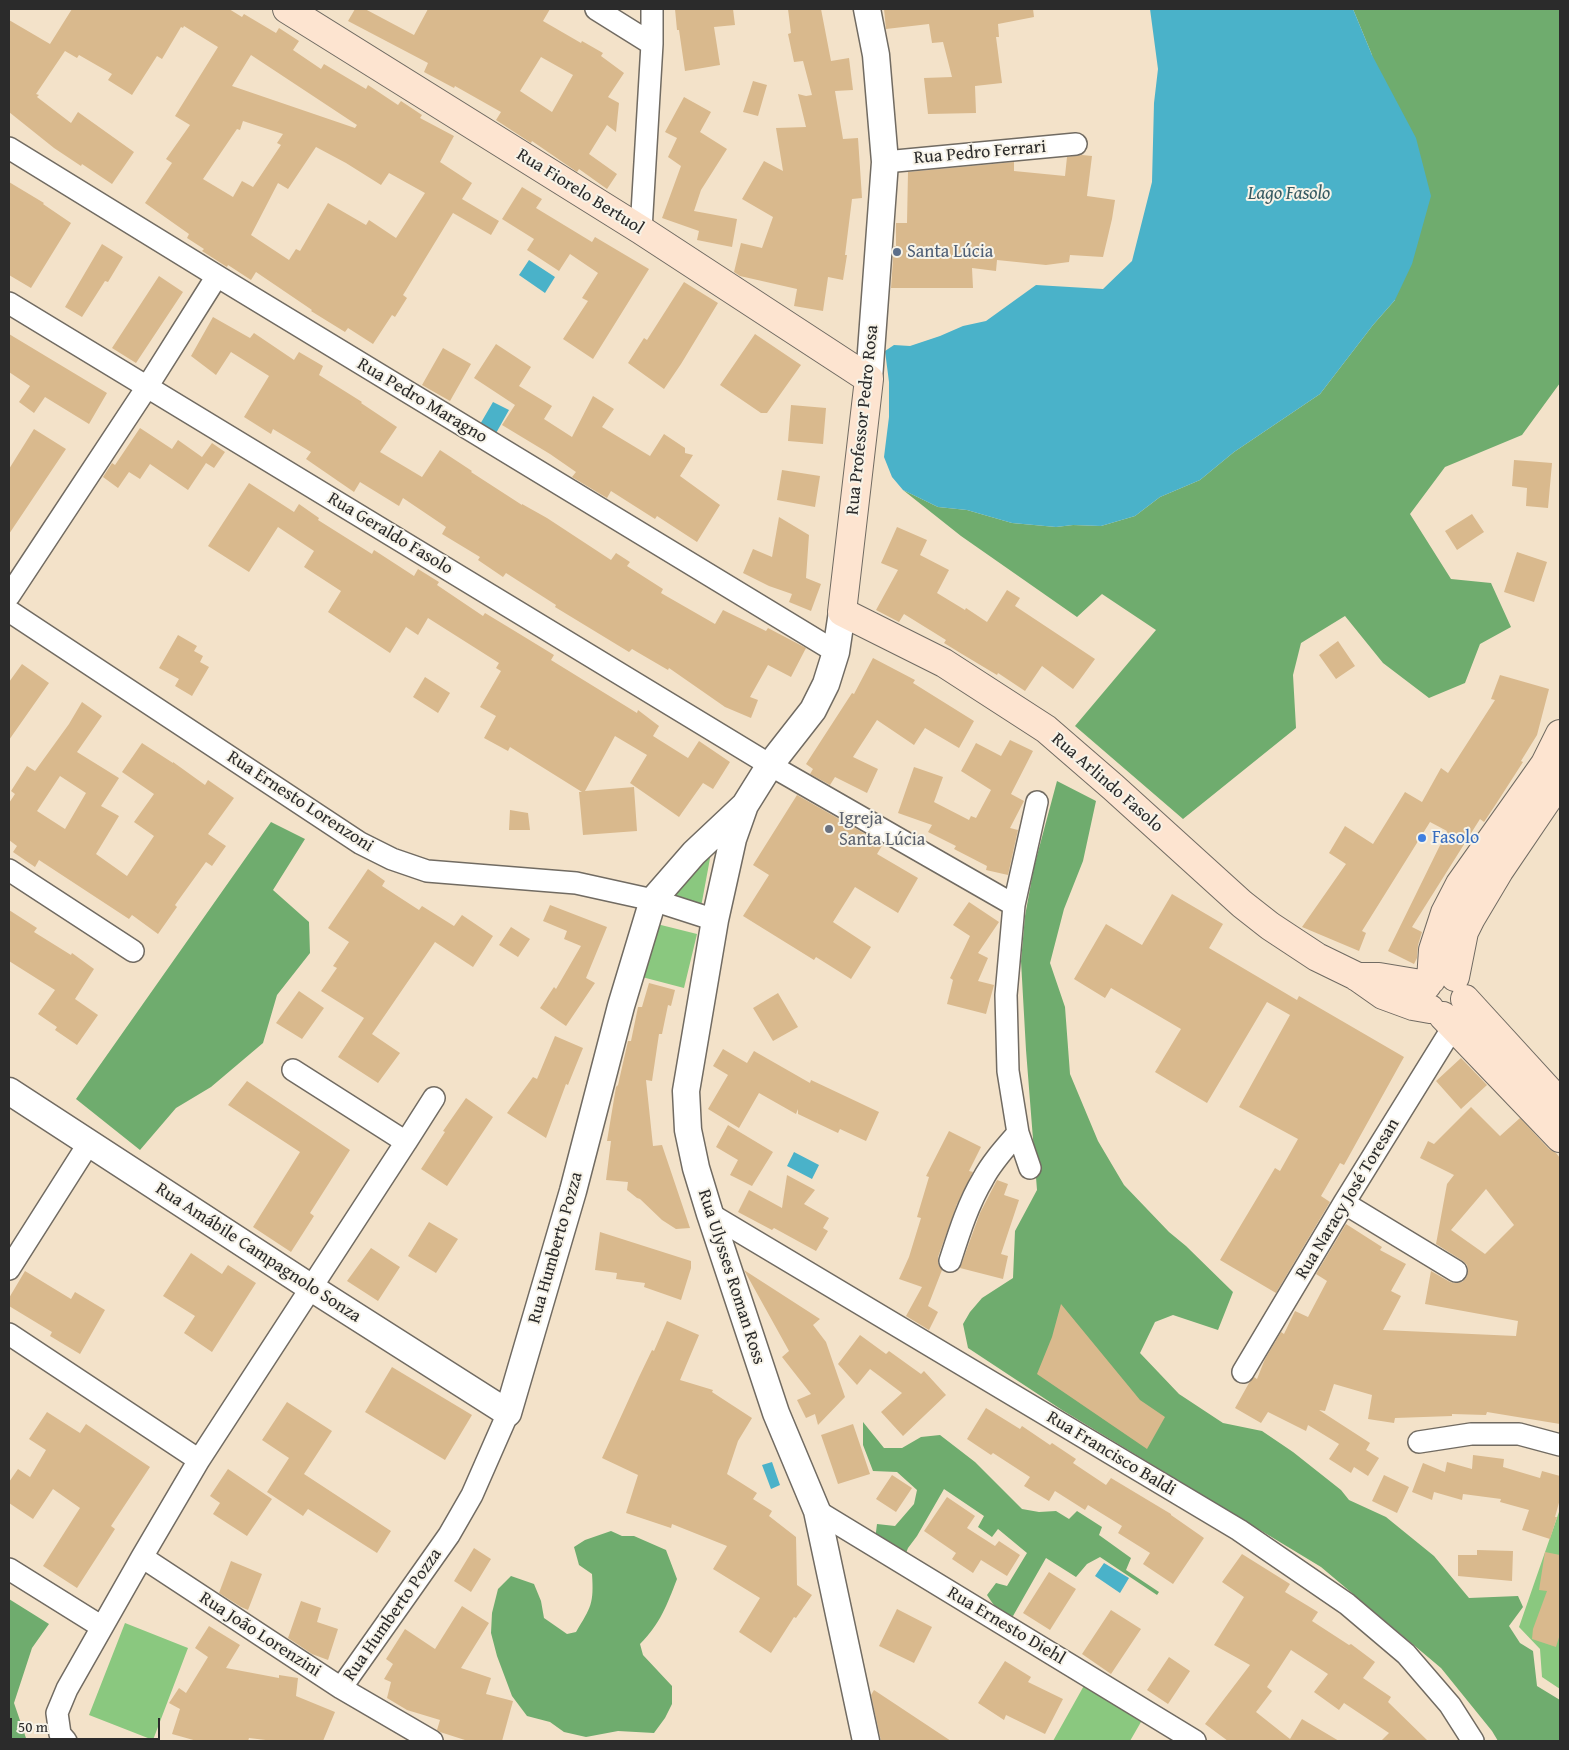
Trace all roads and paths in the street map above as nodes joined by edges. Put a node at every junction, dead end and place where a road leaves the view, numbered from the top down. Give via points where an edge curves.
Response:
1 (287, 9) edge
2 (596, 9) edge
3 (652, 9) edge
4 (867, 9) edge
5 (652, 44) junction
6 (1076, 144) dead end
7 (9, 148) edge
8 (885, 162) junction
9 (641, 230) junction
10 (217, 276) junction
11 (9, 304) edge
12 (869, 379) junction
13 (147, 387) junction
14 (9, 596) edge
15 (9, 611) edge
16 (842, 612) junction
17 (836, 652) junction
18 (1560, 734) edge
19 (770, 765) junction
20 (1560, 781) edge
21 (1037, 802) dead end
22 (746, 805) junction
23 (9, 870) edge
24 (652, 900) junction
25 (1014, 905) junction
26 (715, 920) junction
27 (133, 951) dead end
28 (1443, 999) junction
29 (293, 1070) dead end
30 (9, 1091) edge
31 (434, 1098) dead end
32 (1560, 1102) edge
33 (1018, 1133) junction
34 (1560, 1138) edge
35 (406, 1142) junction
36 (89, 1143) junction
37 (1030, 1168) dead end
38 (1344, 1203) junction
39 (710, 1214) junction
40 (950, 1262) dead end
41 (9, 1269) edge
42 (1456, 1270) dead end
43 (310, 1287) junction
44 (9, 1334) edge
45 (1243, 1372) dead end
46 (508, 1413) junction
47 (1419, 1442) dead end
48 (1560, 1445) edge
49 (199, 1460) junction
50 (817, 1511) junction
51 (142, 1557) junction
52 (9, 1569) edge
53 (102, 1627) junction
54 (341, 1688) junction
55 (66, 1741) edge
56 (432, 1741) edge
57 (866, 1741) edge
58 (1195, 1741) edge
59 (1473, 1741) edge

1 - 9 main road, Rua Fiorelo Bertuol
2 - 5 street
3 - 5 street
4 - 8 street, Rua Professor Pedro Rosa via 876,55
5 - 9 street
6 - 8 street, Rua Pedro Ferrari
7 - 10 street, Rua Pedro Maragno
8 - 12 street, Rua Professor Pedro Rosa
9 - 12 main road, Rua Fiorelo Bertuol
10 - 13 street
10 - 17 street, Rua Pedro Maragno
11 - 13 street, Rua Geraldo Fasolo
12 - 16 main road, Rua Professor Pedro Rosa
13 - 14 street
13 - 19 street, Rua Geraldo Fasolo
15 - 24 street, Rua Ernesto Lorenzoni via 360,843 392,859 427,871 576,883
16 - 17 street, Rua Professor Pedro Rosa
16 - 28 main road, Rua Arlindo Fasolo via 944,663 1046,729 1242,904 1309,952 1397,1001
17 - 19 street, Rua Professor Pedro Rosa via 826,684 813,710
18 - 28 main road via 1545,764 1460,884 1445,913 1433,950
19 - 22 street, Rua Professor Pedro Rosa
19 - 25 street, Rua Geraldo Fasolo
20 - 28 main road via 1470,918
21 - 25 street
22 - 24 street, Rua Humberto Pozza via 694,853
22 - 26 street, Rua Ulysses Roman Ross via 733,839
23 - 27 street
24 - 26 street, Rua Ernesto Lorenzoni
24 - 46 street, Rua Humberto Pozza via 573,1191
25 - 33 street via 1006,994 1008,1071
26 - 39 street, Rua Ulysses Roman Ross via 686,1091 688,1130
28 - 32 main road
28 - 34 main road
28 - 38 street, Rua Naracy José Toresan
29 - 35 street
30 - 36 street, Rua Amábile Campagnolo Sonza
31 - 35 street
33 - 37 street
33 - 40 street via 982,1179
35 - 43 street
36 - 41 street
36 - 43 street, Rua Amábile Campagnolo Sonza
38 - 42 street
38 - 45 street, Rua Naracy José Toresan
39 - 50 street, Rua Ulysses Roman Ross via 776,1413
39 - 59 street, Rua Francisco Baldi via 1239,1530 1347,1604 1406,1654 1450,1705
43 - 46 street, Rua Amábile Campagnolo Sonza
43 - 49 street
44 - 49 street
46 - 54 street, Rua Humberto Pozza via 472,1495 449,1535
47 - 48 street via 1471,1434 1519,1434
49 - 51 street
50 - 57 street, Rua Ulysses Roman Ross
50 - 58 street, Rua Ernesto Diehl
51 - 53 street
51 - 54 street, Rua João Lorenzini
52 - 53 street
53 - 55 street via 57,1713 60,1734
54 - 56 street, Rua João Lorenzini

